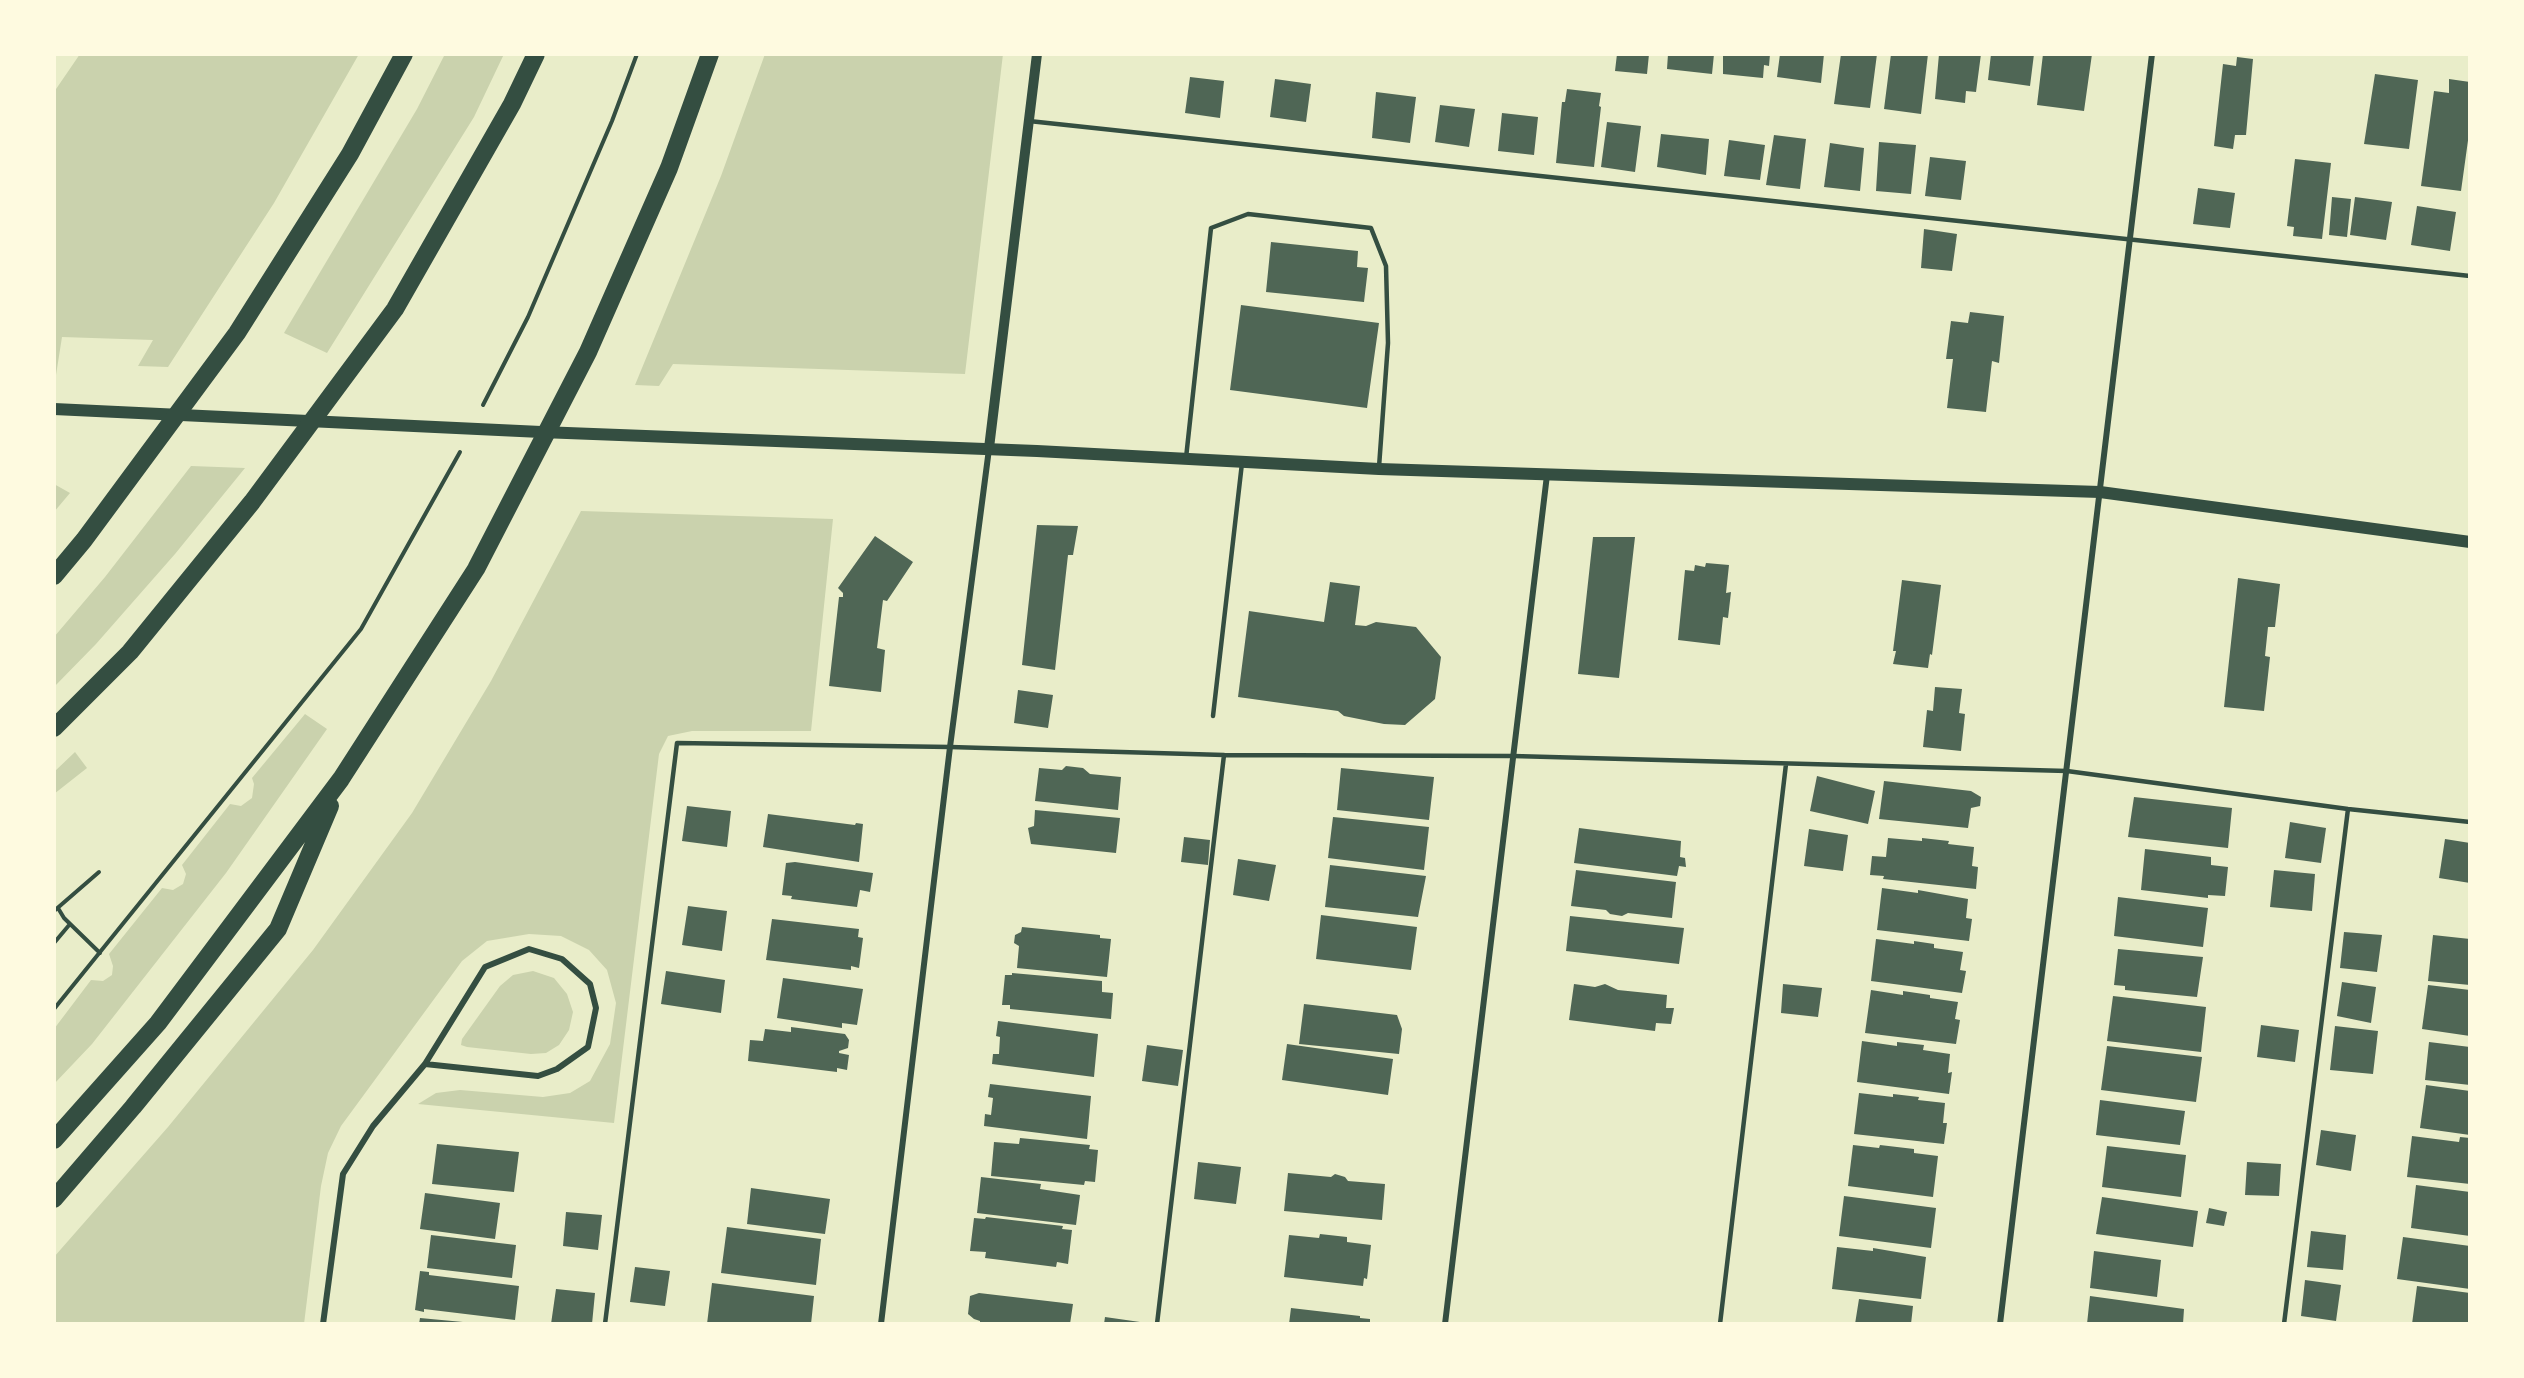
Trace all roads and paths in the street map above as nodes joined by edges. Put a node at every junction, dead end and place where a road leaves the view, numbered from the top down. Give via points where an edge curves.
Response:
1 (404, 54) edge
2 (536, 54) edge
3 (637, 54) edge
4 (710, 54) edge
5 (1036, 54) edge
6 (2152, 54) edge
7 (1029, 121) junction
8 (2129, 240) junction
9 (2470, 276) edge
10 (482, 408) dead end
11 (54, 409) edge
12 (989, 448) junction
13 (461, 449) dead end
14 (1186, 458) junction
15 (1242, 461) junction
16 (1378, 469) junction
17 (1547, 475) junction
18 (2100, 492) junction
19 (2470, 542) edge
20 (54, 576) edge
21 (1213, 716) dead end
22 (54, 728) edge
23 (950, 747) junction
24 (1224, 755) junction
25 (1513, 756) junction
26 (1786, 764) junction
27 (2067, 771) junction
28 (341, 779) junction
29 (2348, 809) junction
30 (2470, 822) edge
31 (99, 872) dead end
32 (56, 909) edge
33 (70, 924) junction
34 (54, 943) edge
35 (100, 953) junction
36 (54, 1009) edge
37 (425, 1064) junction
38 (54, 1140) edge
39 (54, 1199) edge
40 (323, 1324) edge
41 (605, 1324) edge
42 (881, 1324) edge
43 (1157, 1324) edge
44 (1445, 1324) edge
45 (1720, 1324) edge
46 (2000, 1324) edge
47 (2284, 1324) edge

1 - 20 highway via 350,154 237,333
2 - 22 highway via 512,104 395,309 252,502 137,643
3 - 10 path via 528,316
4 - 28 highway via 669,168 582,362 476,569
5 - 7 street
6 - 8 street
7 - 8 lane
7 - 12 street
8 - 9 lane
8 - 18 street
11 - 12 main road
12 - 14 main road
12 - 23 street
13 - 35 path via 361,629
14 - 15 main road
14 - 16 lane via 1211,228 1248,214 1371,228 1386,266 1388,343
15 - 16 main road
15 - 21 lane
16 - 17 main road
17 - 18 main road
17 - 25 street
18 - 19 main road
18 - 27 street
23 - 24 lane
23 - 41 lane via 677,743
23 - 42 street
24 - 25 lane
24 - 43 lane
25 - 26 lane
25 - 44 street
26 - 27 lane
26 - 45 lane
27 - 29 lane
27 - 46 street
28 - 38 highway via 158,1023
28 - 39 highway via 278,929
29 - 30 lane
29 - 47 lane
31 - 32 path
32 - 33 path
33 - 34 path
33 - 35 path
35 - 36 path
37 - 37 street via 485,967 529,949 562,959 590,984 596,1008 588,1047 557,1070 538,1076
37 - 40 street via 373,1126 343,1174

